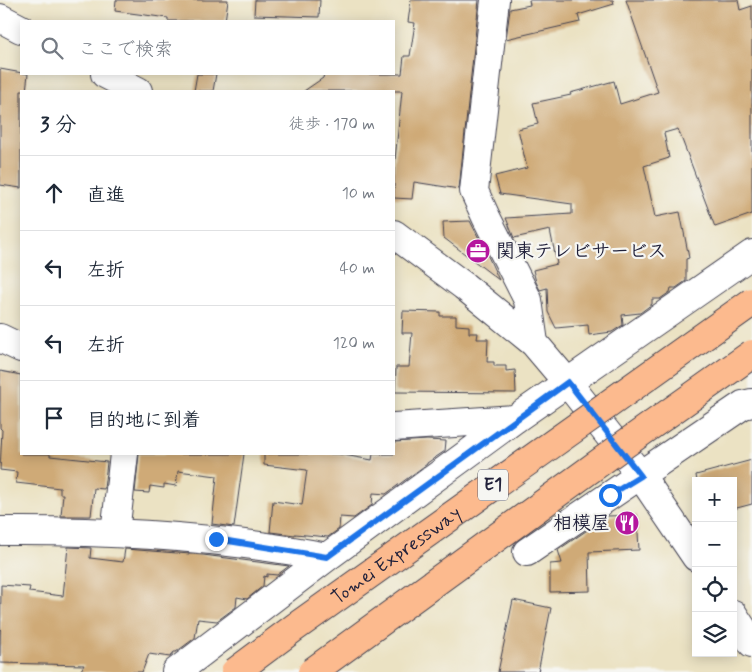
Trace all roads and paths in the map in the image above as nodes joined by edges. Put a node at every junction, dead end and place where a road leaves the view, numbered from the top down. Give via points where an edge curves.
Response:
1 (495, 0) edge
2 (0, 18) edge
3 (20, 28) edge
4 (107, 75) edge
5 (136, 90) edge
6 (395, 235) edge
7 (752, 254) edge
8 (752, 302) edge
9 (0, 338) edge
10 (534, 343) junction
11 (20, 348) edge
12 (752, 354) edge
13 (568, 382) junction
14 (752, 403) edge
15 (515, 419) junction
16 (395, 427) edge
17 (124, 455) edge
18 (641, 476) junction
19 (0, 531) edge
20 (115, 533) junction
21 (692, 551) edge
22 (527, 552) dead end
23 (327, 557) junction
24 (737, 620) edge
25 (752, 643) edge
26 (176, 672) edge
27 (236, 672) edge
28 (312, 672) edge

1 - 10 street via 474,191 528,300
2 - 3 street
4 - 5 street
6 - 10 street
7 - 13 street
8 - 27 highway, Tomei Expressway / E1, bridge
9 - 11 street
10 - 13 street
12 - 28 highway, E1, bridge
13 - 15 street
13 - 18 street
14 - 18 street
15 - 16 street
15 - 23 street
17 - 20 street
18 - 21 street
18 - 22 street
19 - 20 street
20 - 23 street via 216,539
23 - 26 street
24 - 25 street

